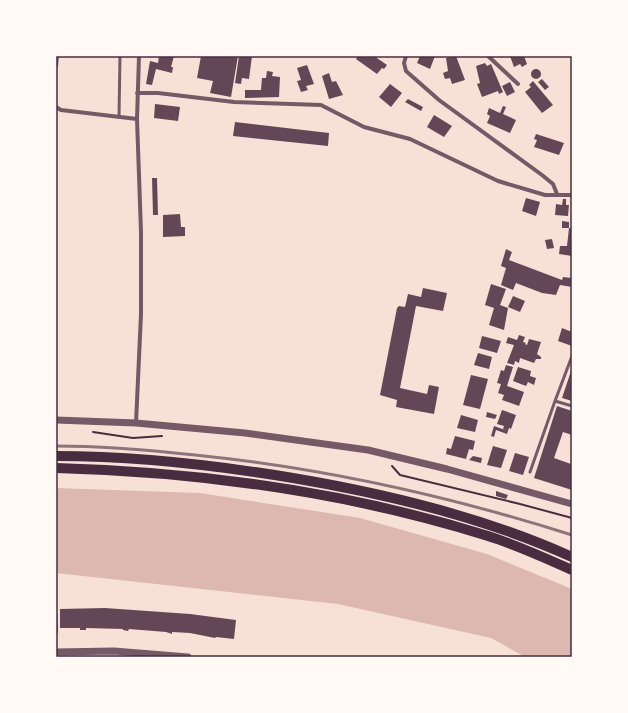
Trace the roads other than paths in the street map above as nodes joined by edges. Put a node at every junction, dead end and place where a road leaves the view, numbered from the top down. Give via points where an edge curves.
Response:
1 (57, 56) edge
2 (120, 56) edge
3 (139, 56) edge
4 (406, 56) edge
5 (488, 56) edge
6 (56, 66) edge
7 (518, 84) dead end
8 (137, 93) junction
9 (56, 106) edge
10 (119, 117) junction
11 (137, 119) junction
12 (557, 194) junction
13 (572, 195) edge
14 (572, 356) edge
15 (555, 401) junction
16 (572, 406) edge
17 (56, 420) edge
18 (136, 423) junction
19 (56, 456) edge
20 (56, 468) edge
21 (530, 472) dead end
22 (570, 503) edge
23 (572, 557) edge
24 (572, 570) edge
25 (56, 652) edge
26 (188, 657) edge

1 - 6 street
2 - 10 lane
3 - 8 street
4 - 12 street via 406,71 439,100 542,175 553,184
5 - 7 street
8 - 11 street
8 - 12 street via 234,102 321,104 364,127 410,139 498,181 531,192
9 - 10 street via 61,110
10 - 11 street
11 - 18 street via 141,239
12 - 13 street
14 - 15 lane
15 - 16 lane
15 - 21 lane
17 - 18 street
18 - 22 street via 253,434 368,450
19 - 23 main road via 154,459 252,471 352,488 492,525
20 - 24 main road via 154,472 251,483 351,499 489,536
25 - 26 street via 114,651

